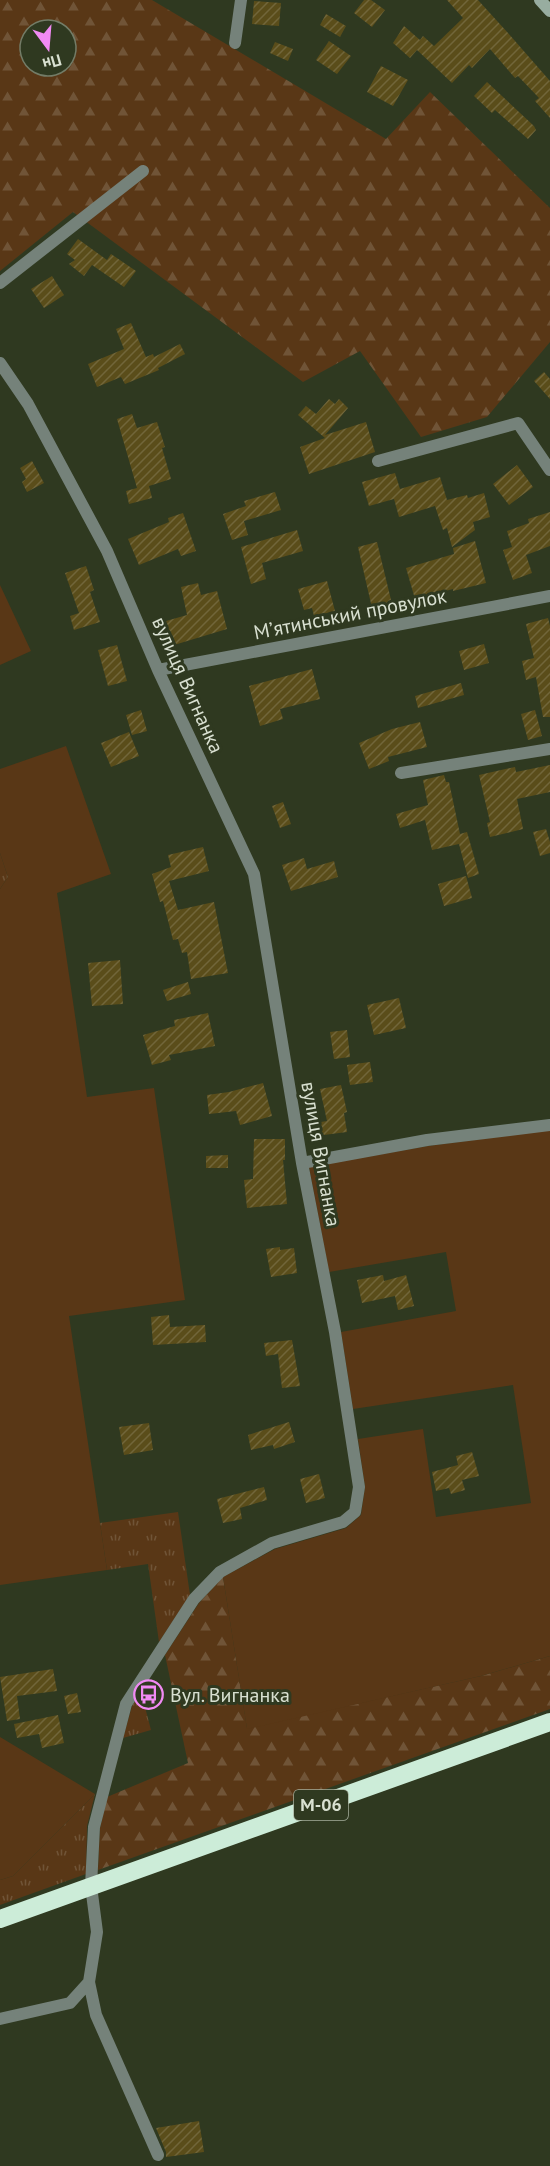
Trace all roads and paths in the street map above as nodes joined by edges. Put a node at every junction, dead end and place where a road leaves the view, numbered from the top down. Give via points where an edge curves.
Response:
1 (241, 0) edge
2 (540, 0) edge
3 (550, 11) edge
4 (235, 43) dead end
5 (143, 171) dead end
6 (0, 283) edge
7 (0, 363) edge
8 (378, 461) dead end
9 (550, 470) edge
10 (550, 596) edge
11 (158, 670) junction
12 (550, 749) edge
13 (401, 773) dead end
14 (550, 1125) edge
15 (302, 1163) junction
16 (550, 1722) edge
17 (91, 1886) junction
18 (0, 1919) edge
19 (89, 1982) junction
20 (0, 2019) edge
21 (158, 2155) dead end

1 - 4 street
2 - 3 street
5 - 6 street
7 - 11 street, вулиця Вигнанка via 28,404 107,550
8 - 9 street via 518,423
10 - 11 street, Мʼятинський провулок
11 - 15 street, вулиця Вигнанка via 254,874
12 - 13 street
14 - 15 street via 427,1140
15 - 17 street, вулиця Вигнанка via 359,1487 355,1512 343,1522 272,1544 230,1566 194,1599 126,1704 94,1827
16 - 17 highway, М-06
17 - 18 highway, М-06
17 - 19 street via 97,1932
19 - 20 street via 70,2002
19 - 21 street via 96,2016

